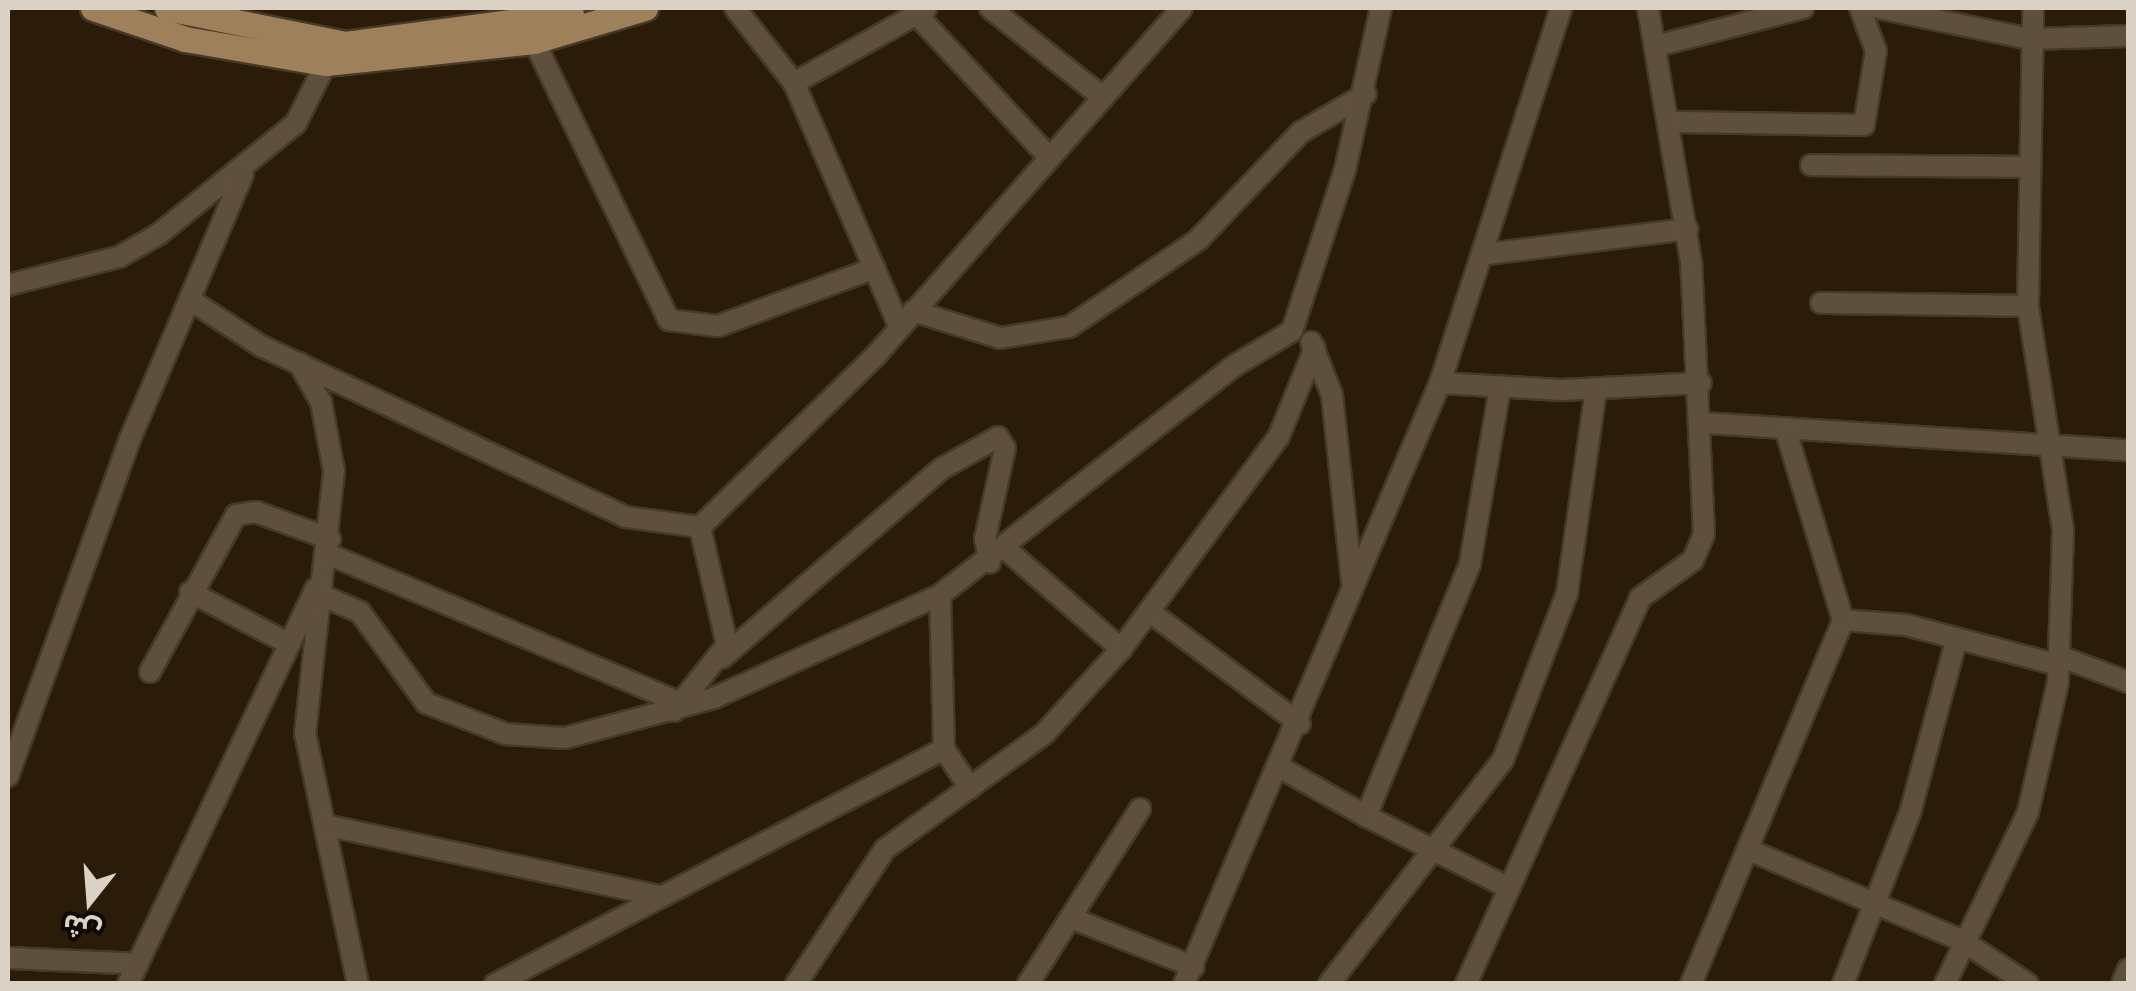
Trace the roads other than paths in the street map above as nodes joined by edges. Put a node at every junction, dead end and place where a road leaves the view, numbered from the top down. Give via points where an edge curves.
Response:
1 (93, 8) edge
2 (167, 8) edge
3 (595, 8) edge
4 (645, 8) edge
5 (735, 8) edge
6 (990, 8) edge
7 (1182, 8) edge
8 (1381, 8) edge
9 (1561, 8) edge
10 (1648, 8) edge
11 (1803, 8) edge
12 (1860, 8) edge
13 (1878, 8) edge
14 (2033, 8) edge
15 (922, 11) edge
16 (134, 15) edge
17 (2128, 36) edge
18 (2030, 39) junction
19 (534, 42) junction
20 (1660, 45) junction
21 (326, 63) junction
22 (794, 83) junction
23 (1366, 94) junction
24 (1101, 96) junction
25 (1673, 122) junction
26 (1050, 158) junction
27 (1811, 165) dead end
28 (2030, 167) junction
29 (243, 174) junction
30 (1687, 229) junction
31 (1487, 254) junction
32 (875, 268) junction
33 (8, 285) edge
34 (195, 303) junction
35 (1821, 303) dead end
36 (2028, 306) junction
37 (906, 318) junction
38 (1292, 331) junction
39 (1315, 348) junction
40 (299, 364) junction
41 (1702, 382) junction
42 (1440, 383) junction
43 (1500, 388) junction
44 (1596, 389) junction
45 (1705, 423) junction
46 (1787, 434) junction
47 (2048, 444) junction
48 (2128, 450) edge
49 (700, 527) junction
50 (1008, 550) junction
51 (328, 555) junction
52 (990, 562) junction
53 (1352, 585) junction
54 (190, 592) junction
55 (321, 595) junction
56 (940, 595) junction
57 (1150, 612) junction
58 (1843, 620) junction
59 (1957, 638) junction
60 (288, 643) junction
61 (1121, 648) junction
62 (722, 658) junction
63 (2059, 661) junction
64 (150, 672) dead end
65 (2128, 682) edge
66 (676, 708) junction
67 (1300, 724) junction
68 (944, 749) junction
69 (1281, 768) junction
70 (8, 776) edge
71 (970, 788) junction
72 (1140, 810) dead end
73 (1366, 816) junction
74 (325, 825) junction
75 (1430, 850) junction
76 (1749, 850) junction
77 (1509, 888) junction
78 (658, 896) junction
79 (1876, 906) junction
80 (1072, 918) junction
81 (1964, 941) junction
82 (8, 958) edge
83 (2128, 969) edge
84 (133, 974) edge
85 (1189, 975) edge
86 (358, 984) edge
87 (495, 984) edge
88 (796, 984) edge
89 (1028, 984) edge
90 (1329, 984) edge
91 (1466, 984) edge
92 (1690, 984) edge
93 (1843, 984) edge
94 (1945, 984) edge
95 (2028, 984) edge
96 (2122, 984) edge

1 - 16 main road
2 - 3 main road via 345,44 494,31
4 - 19 main road
5 - 22 street
6 - 24 street
7 - 24 street
8 - 23 street
9 - 31 street
10 - 20 street
11 - 20 street
12 - 25 street via 1876,52 1864,125
13 - 18 street
14 - 18 street
15 - 22 street
15 - 26 street
16 - 21 main road
17 - 18 street
18 - 28 street
19 - 21 main road
19 - 32 street via 670,320 718,326
20 - 25 street
21 - 29 street via 310,104
22 - 32 street
23 - 37 street via 1301,132 1198,240 1069,327 1000,338
23 - 38 street
24 - 26 street
25 - 30 street
26 - 37 street
27 - 28 street
28 - 36 street
29 - 33 street via 131,252
29 - 34 street
30 - 31 street
30 - 41 street
31 - 42 street
32 - 37 street
34 - 40 street
34 - 70 street via 130,439
35 - 36 street
36 - 47 street
37 - 49 street
38 - 39 street
38 - 50 street via 1234,366
39 - 53 street via 1334,408
39 - 57 street via 1279,436
40 - 49 street via 626,516
40 - 51 street via 330,434
41 - 44 street
41 - 45 street
42 - 43 street
42 - 53 street
43 - 44 street
43 - 73 street via 1470,564
44 - 75 street via 1576,556 1552,638 1494,778
45 - 46 street
45 - 77 street via 1700,548 1640,598
46 - 47 street
46 - 58 street
47 - 48 street
47 - 63 street via 2064,554
49 - 62 street via 726,631
50 - 52 street
50 - 61 street
51 - 54 street via 256,512 236,515
51 - 55 street
51 - 60 street
51 - 66 street
52 - 56 street
52 - 62 street via 986,539 1005,448 998,437 941,470
53 - 67 street
54 - 60 street
54 - 64 street
55 - 66 street via 360,612 426,703 474,724 565,738
55 - 74 street via 304,718
56 - 66 street
56 - 68 street
57 - 61 street
57 - 67 street
58 - 59 street
58 - 76 street
59 - 63 street
59 - 79 street
60 - 84 street
61 - 71 street via 1044,734
62 - 66 street
63 - 65 street
63 - 81 street via 2028,812
67 - 69 street
68 - 71 street
68 - 78 street
69 - 73 street
69 - 85 street
71 - 88 street via 859,878
72 - 80 street
73 - 75 street
74 - 78 street
74 - 86 street
75 - 77 street
75 - 90 street
76 - 79 street
76 - 92 street
77 - 91 street
78 - 87 street
79 - 81 street
79 - 93 street
80 - 85 street
80 - 89 street
81 - 94 street
81 - 95 street
82 - 84 street
83 - 96 street

